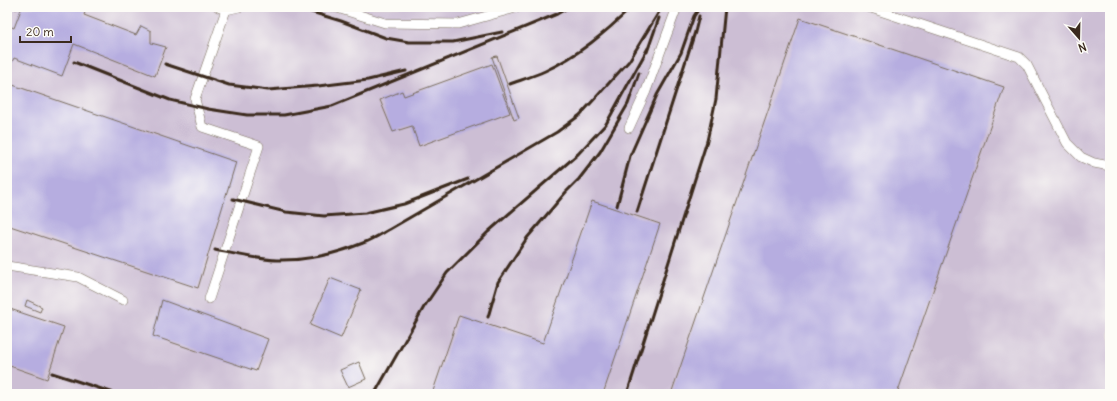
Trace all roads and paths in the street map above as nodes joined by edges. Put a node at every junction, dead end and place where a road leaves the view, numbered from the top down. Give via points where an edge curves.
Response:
1 (239, 7) edge
2 (334, 7) edge
3 (518, 7) edge
4 (677, 7) edge
5 (868, 7) edge
6 (222, 8) edge
7 (629, 128) dead end
8 (1110, 166) edge
9 (7, 266) edge
10 (208, 299) dead end
11 (123, 300) dead end

1 - 6 lane
2 - 3 lane via 385,23 458,24
4 - 7 lane via 646,91
5 - 8 lane via 1019,57 1027,65 1067,143 1081,157
6 - 10 lane via 195,98 202,127 258,146
9 - 11 lane via 78,277

